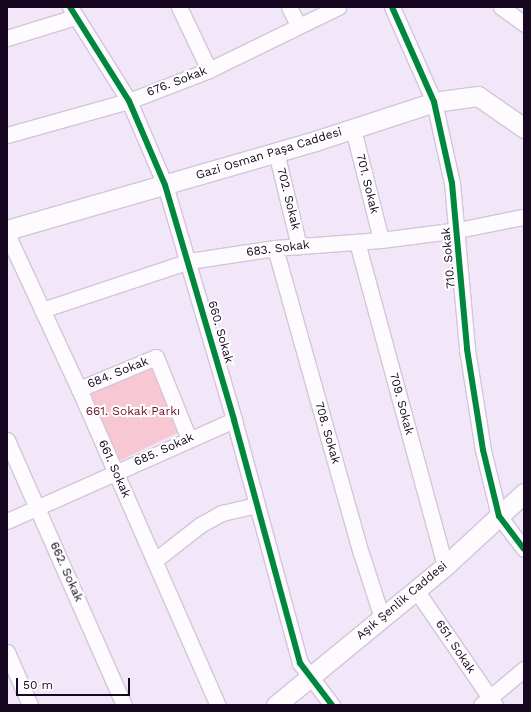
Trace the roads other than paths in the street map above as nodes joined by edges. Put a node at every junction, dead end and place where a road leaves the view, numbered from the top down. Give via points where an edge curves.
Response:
1 (179, 7) edge
2 (289, 7) edge
3 (338, 7) edge
4 (392, 7) edge
5 (501, 7) edge
6 (72, 12) edge
7 (524, 24) edge
8 (298, 25) junction
9 (7, 38) edge
10 (209, 70) junction
11 (129, 101) junction
12 (434, 102) junction
13 (353, 128) junction
14 (524, 128) edge
15 (7, 135) edge
16 (276, 152) junction
17 (165, 185) junction
18 (523, 220) edge
19 (7, 230) edge
20 (458, 230) junction
21 (7, 234) edge
22 (381, 240) junction
23 (357, 242) junction
24 (299, 246) junction
25 (275, 248) junction
26 (189, 261) junction
27 (42, 310) junction
28 (79, 389) junction
29 (234, 420) junction
30 (189, 439) junction
31 (7, 440) edge
32 (115, 472) junction
33 (524, 493) edge
34 (256, 505) junction
35 (38, 508) junction
36 (499, 516) junction
37 (7, 521) edge
38 (524, 549) edge
39 (154, 561) junction
40 (445, 566) junction
41 (416, 590) junction
42 (382, 618) junction
43 (7, 652) edge
44 (524, 669) edge
45 (310, 678) junction
46 (488, 702) edge
47 (30, 705) edge
48 (124, 705) edge
49 (218, 705) edge
50 (276, 705) edge
51 (332, 705) edge

1 - 10 street
2 - 8 street
3 - 8 street, 676. Sokak
4 - 12 street, 710. Sokak
5 - 7 street
6 - 9 street
6 - 11 street, 660. Sokak
8 - 10 street, 676. Sokak
10 - 11 street, 676. Sokak
11 - 15 street, 676. Sokak
11 - 17 street, 660. Sokak
12 - 13 street, Gazi Osman Paşa Caddesi
12 - 14 street, Gazi Osman Paşa Caddesi via 478,96
12 - 20 street, 710. Sokak via 452,183
13 - 16 street, Gazi Osman Paşa Caddesi
13 - 22 street, 701. Sokak
16 - 17 street, Gazi Osman Paşa Caddesi
16 - 24 street, 702. Sokak
17 - 19 street, Gazi Osman Paşa Caddesi
17 - 26 street, 660. Sokak
18 - 20 street, 683. Sokak
20 - 22 street, 683. Sokak
20 - 36 street, 710. Sokak via 467,349 483,450
21 - 27 street, 661. Sokak
22 - 23 street, 683. Sokak
23 - 24 street, 683. Sokak
23 - 40 street, 709. Sokak
24 - 25 street, 683. Sokak
25 - 26 street, 683. Sokak
25 - 42 street, 708. Sokak via 361,553
26 - 27 street, 683. Sokak
26 - 29 street, 660. Sokak
27 - 28 street, 661. Sokak
28 - 30 street, 684. Sokak via 156,357
28 - 32 street, 661. Sokak
29 - 30 street, 685. Sokak
29 - 34 street, 660. Sokak
30 - 32 street, 685. Sokak
31 - 35 street, 662. Sokak
32 - 35 street, 685. Sokak
32 - 39 street, 661. Sokak
33 - 36 street, Aşık Şenlik Caddesi
34 - 39 street via 222,513 200,525
34 - 45 street, 660. Sokak via 300,663
35 - 37 street, 685. Sokak
35 - 48 street, 662. Sokak
36 - 38 street
36 - 40 street, Aşık Şenlik Caddesi
39 - 49 street, 661. Sokak
40 - 41 street, Aşık Şenlik Caddesi
41 - 42 street, Aşık Şenlik Caddesi
41 - 46 street, 651. Sokak
42 - 45 street, Aşık Şenlik Caddesi
43 - 47 street
44 - 46 street
45 - 50 street, Aşık Şenlik Caddesi
45 - 51 street, 660. Sokak

